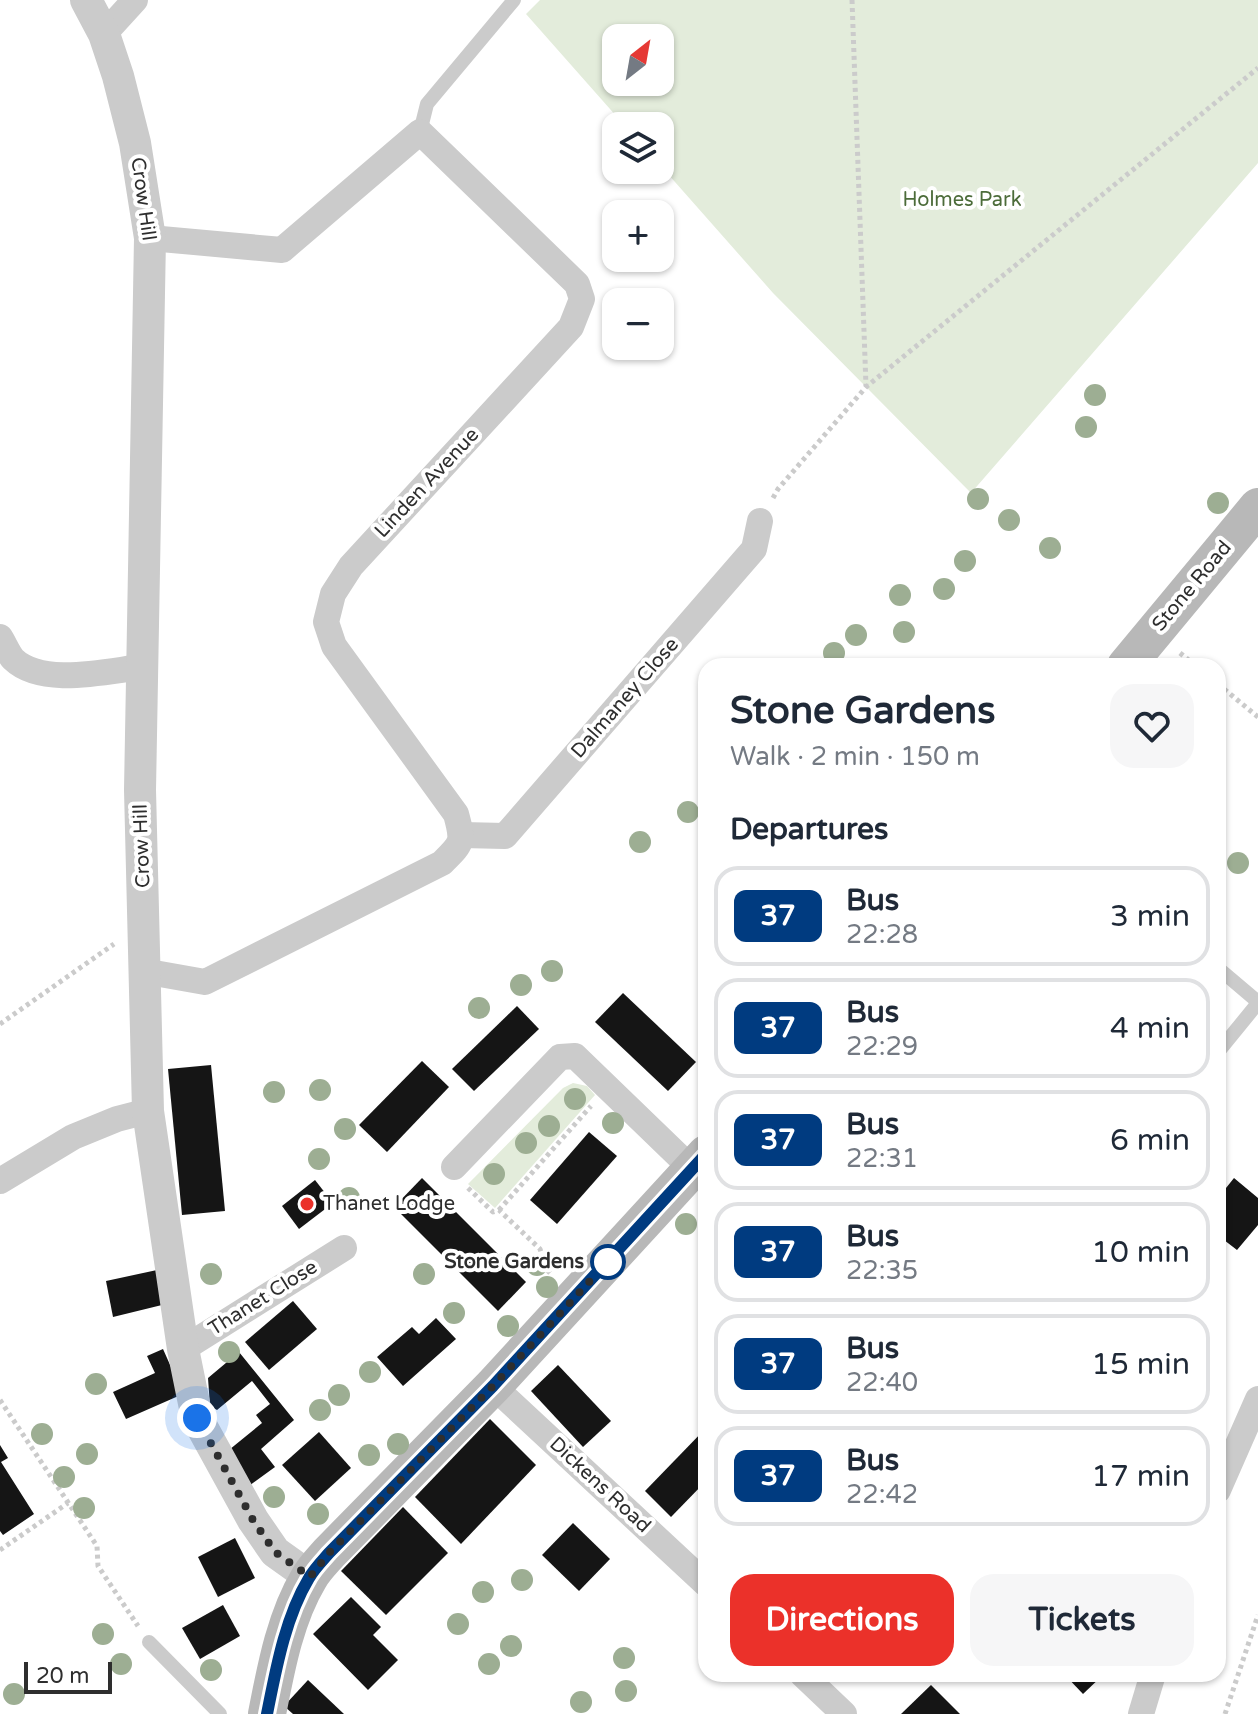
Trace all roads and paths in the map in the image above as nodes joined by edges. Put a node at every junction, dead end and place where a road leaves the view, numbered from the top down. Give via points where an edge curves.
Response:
1 (86, 0) edge
2 (135, 0) edge
3 (514, 0) edge
4 (852, 0) edge
5 (104, 34) junction
6 (1258, 68) edge
7 (420, 132) junction
8 (150, 238) junction
9 (866, 387) junction
10 (1258, 507) edge
11 (760, 521) joint
12 (0, 637) edge
13 (1133, 658) edge
14 (142, 667) junction
15 (1226, 691) edge
16 (1258, 717) edge
17 (462, 835) junction
18 (144, 923) junction
19 (143, 971) junction
20 (1226, 975) edge
21 (1258, 1002) edge
22 (0, 1024) edge
23 (1226, 1042) edge
24 (607, 1088) junction
25 (148, 1111) junction
26 (698, 1160) edge
27 (698, 1162) edge
28 (454, 1167) joint
29 (3, 1191) edge
30 (499, 1210) junction
31 (344, 1248) dead end
32 (553, 1276) dead end
33 (183, 1349) junction
34 (493, 1386) junction
35 (1258, 1399) edge
36 (0, 1400) edge
37 (1226, 1472) edge
38 (68, 1503) junction
39 (0, 1550) edge
40 (698, 1570) edge
41 (310, 1577) junction
42 (1258, 1615) edge
43 (149, 1642) joint
44 (810, 1682) edge
45 (1151, 1682) edge
46 (220, 1714) edge
47 (267, 1714) edge
48 (844, 1714) edge
49 (1141, 1714) edge
50 (1225, 1714) edge

1 - 5 street, Crow Hill
2 - 5 street
3 - 7 lane via 427,104
4 - 9 path
5 - 8 street, Crow Hill via 135,143
6 - 9 path
7 - 8 street via 282,250
7 - 17 street, Linden Avenue via 577,284 582,299 571,327 351,566 333,594 326,622 334,646 456,814
8 - 14 street, Crow Hill
9 - 11 path via 778,489
10 - 13 main road, Stone Road
11 - 17 street, Dalmaney Close via 754,549 505,836
12 - 14 street via 13,658 36,672 62,676
14 - 18 street, Crow Hill
15 - 16 path
17 - 19 street via 442,863 205,982
18 - 19 street, Crow Hill
18 - 22 path
19 - 25 street, Crow Hill
20 - 21 lane
21 - 23 lane
24 - 26 street
24 - 28 street via 575,1056 560,1057
24 - 30 path
25 - 29 street via 73,1137
25 - 33 street, Crow Hill
27 - 34 main road
28 - 30 path via 493,1212
30 - 32 path via 540,1249
31 - 33 street, Thanet Close
33 - 41 street, Crow Hill via 197,1418 253,1520 275,1552
34 - 40 street, Dickens Road
34 - 41 main road
35 - 37 street
36 - 38 path
38 - 39 path
38 - 43 path via 97,1546 98,1566
41 - 47 main road via 281,1651
42 - 50 path
43 - 46 lane
44 - 48 street
45 - 49 street

